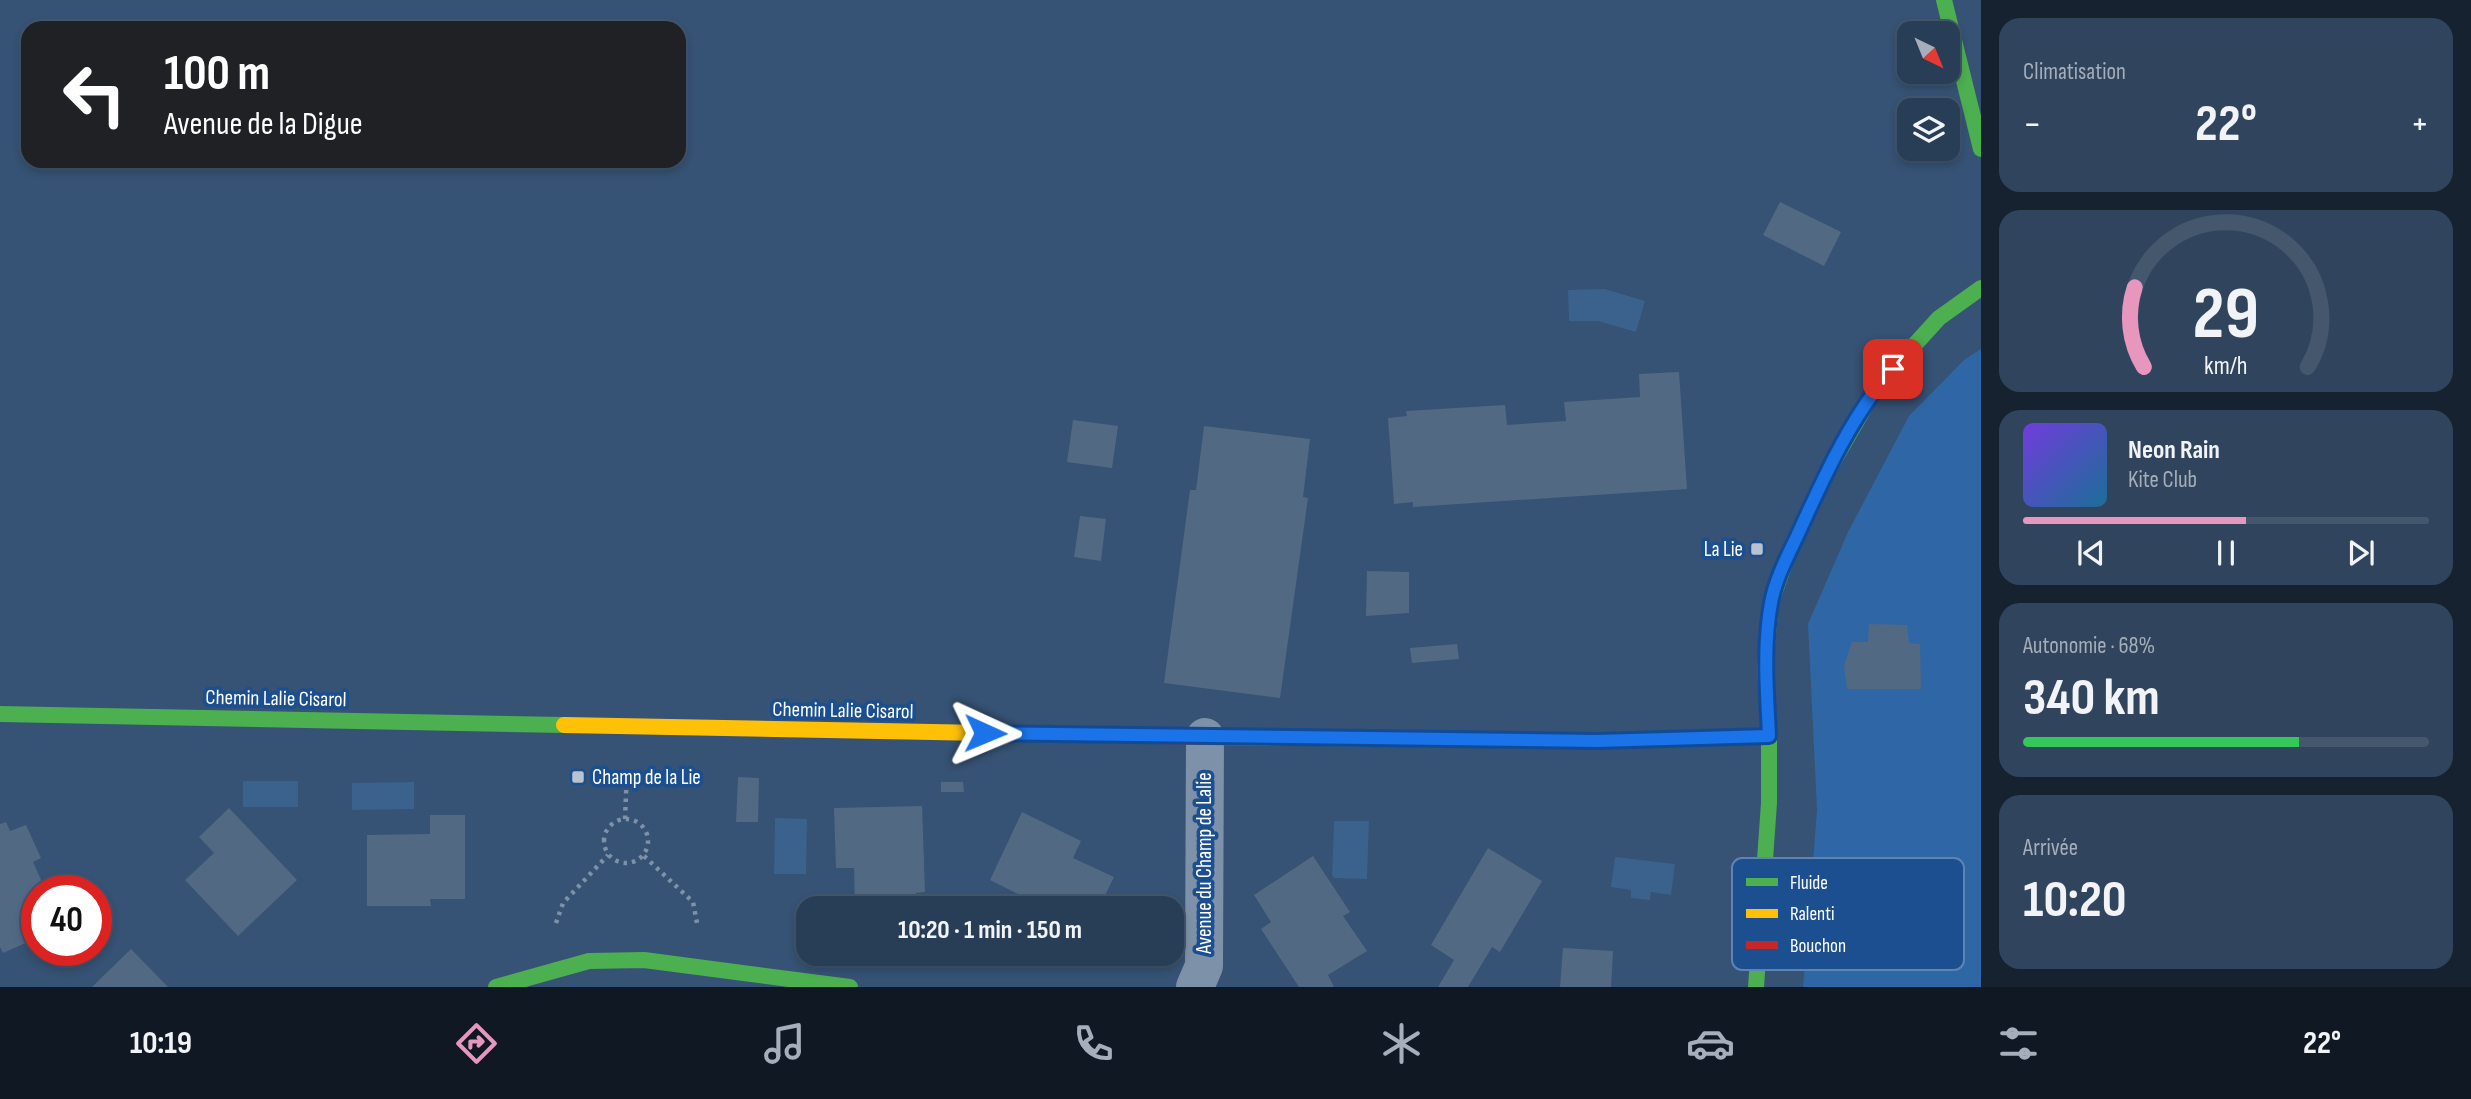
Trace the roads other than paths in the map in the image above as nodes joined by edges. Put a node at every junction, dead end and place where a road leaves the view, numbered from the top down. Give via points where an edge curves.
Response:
1 (1944, 0) edge
2 (1981, 149) edge
3 (1981, 288) edge
4 (0, 714) edge
5 (1769, 736) junction
6 (1205, 737) junction
7 (1765, 858) edge
8 (496, 987) edge
9 (849, 987) edge
10 (1195, 987) edge

1 - 2 street
3 - 5 street via 1939,318 1877,386 1822,481 1771,602 1765,667
4 - 6 street, Chemin Lalie Cisarol
5 - 6 street, Chemin Lalie Cisarol via 1597,741
5 - 7 street
6 - 10 street, Avenue du Champ de Lalie via 1204,966
8 - 9 street via 589,961 644,960

